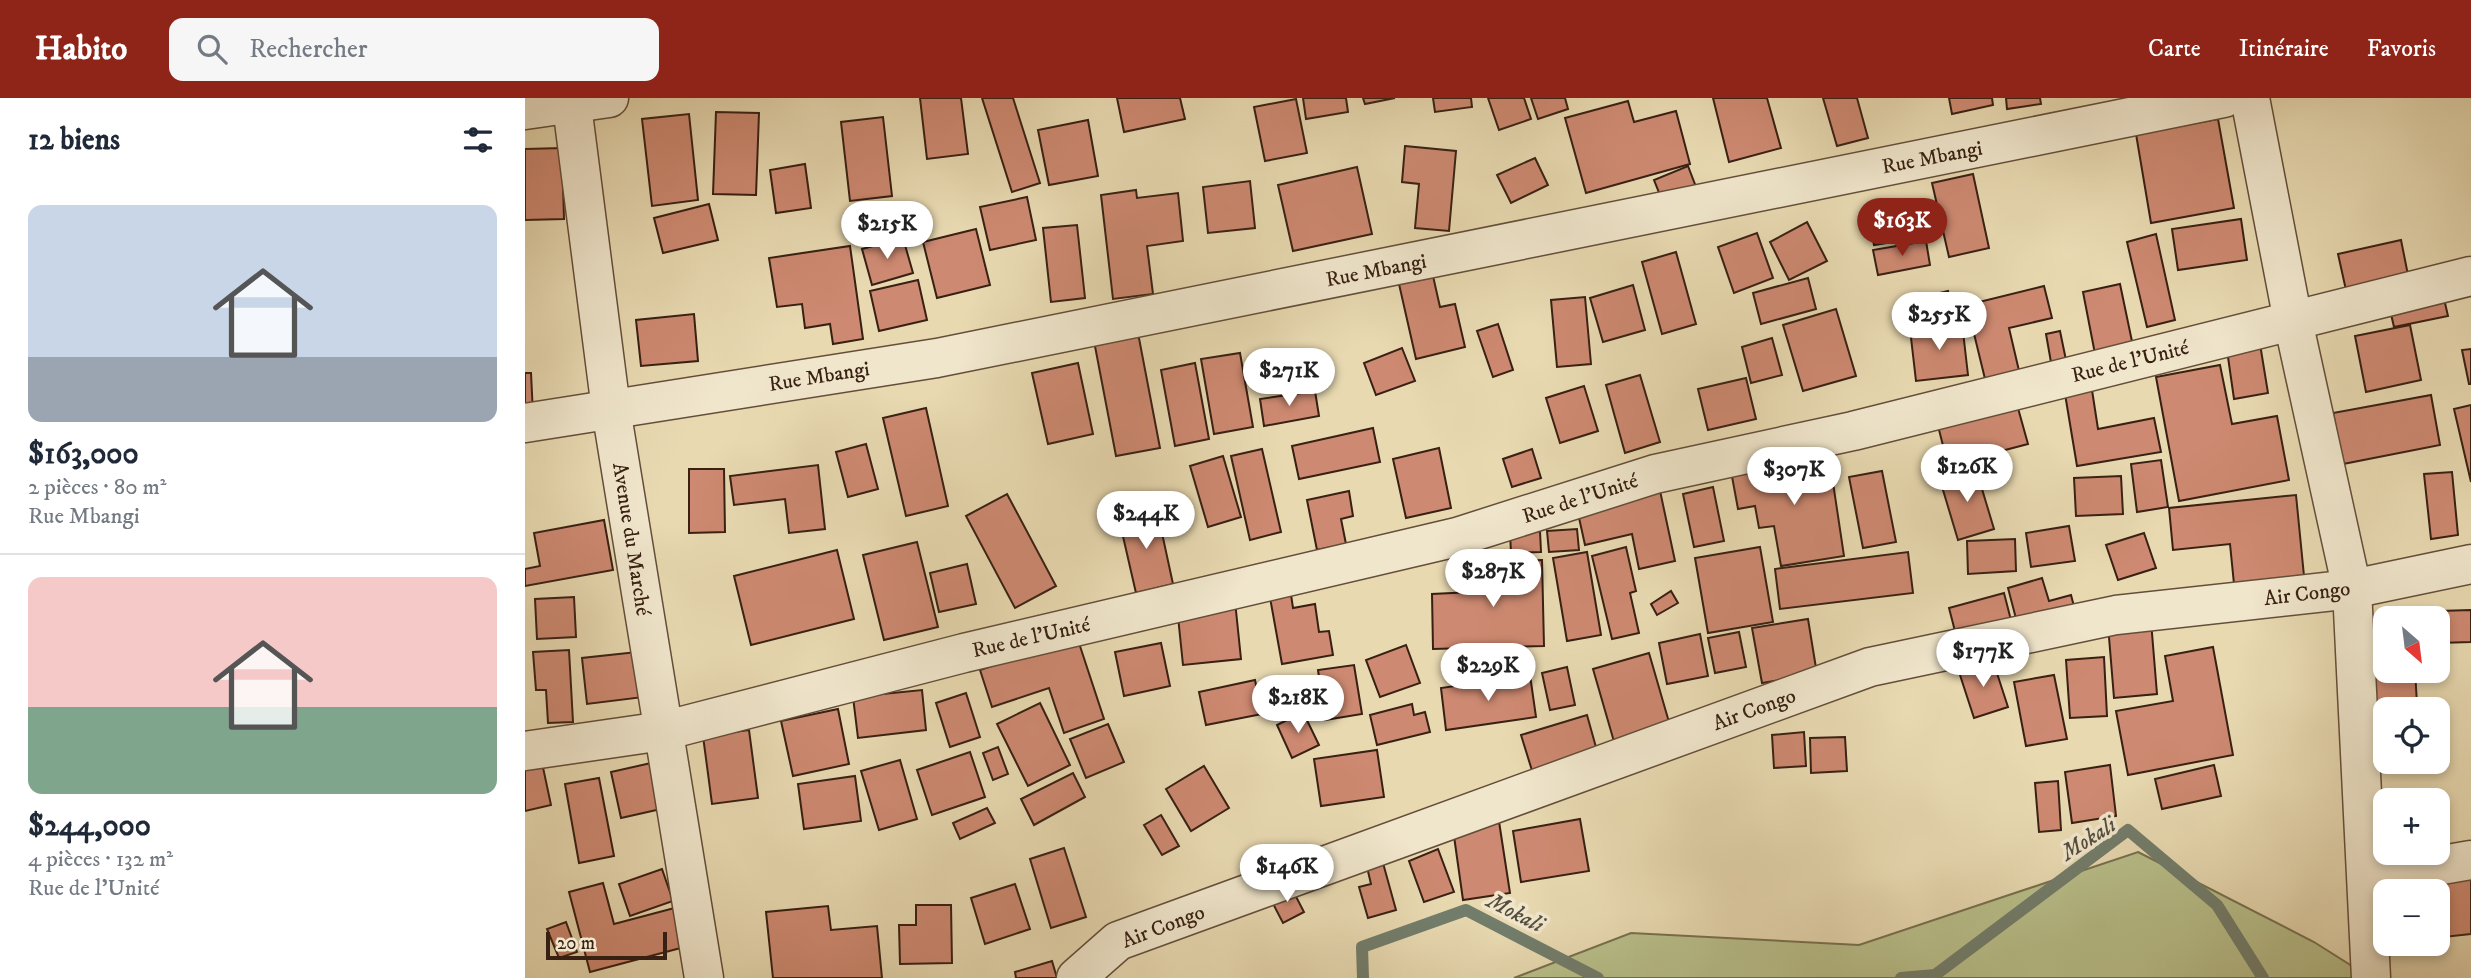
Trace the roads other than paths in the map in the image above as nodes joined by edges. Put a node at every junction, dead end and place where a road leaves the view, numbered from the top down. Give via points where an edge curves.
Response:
1 (2224, 98) edge
2 (2250, 98) edge
3 (584, 99) edge
4 (525, 110) edge
5 (2471, 276) edge
6 (2293, 321) junction
7 (611, 409) junction
8 (525, 423) edge
9 (2471, 564) edge
10 (2352, 589) junction
11 (663, 731) junction
12 (525, 751) edge
13 (2471, 860) edge
14 (2367, 878) junction
15 (704, 978) edge
16 (1076, 978) edge
17 (2371, 978) edge

1 - 7 street, Rue Mbangi via 937,358
2 - 6 street
3 - 4 street
3 - 7 street, Avenue du Marché
5 - 6 street, Rue de l'Unité
6 - 10 street
6 - 11 street, Rue de l'Unité via 1853,431 1654,474 1457,537 964,653
7 - 8 street, Rue Mbangi
7 - 11 street, Avenue du Marché
9 - 10 street, Air Congo
10 - 14 street
10 - 16 street, Air Congo via 2116,615 1870,667 1118,941
11 - 12 street, Rue de l'Unité
11 - 15 street, Avenue du Marché
13 - 14 street
14 - 17 street

